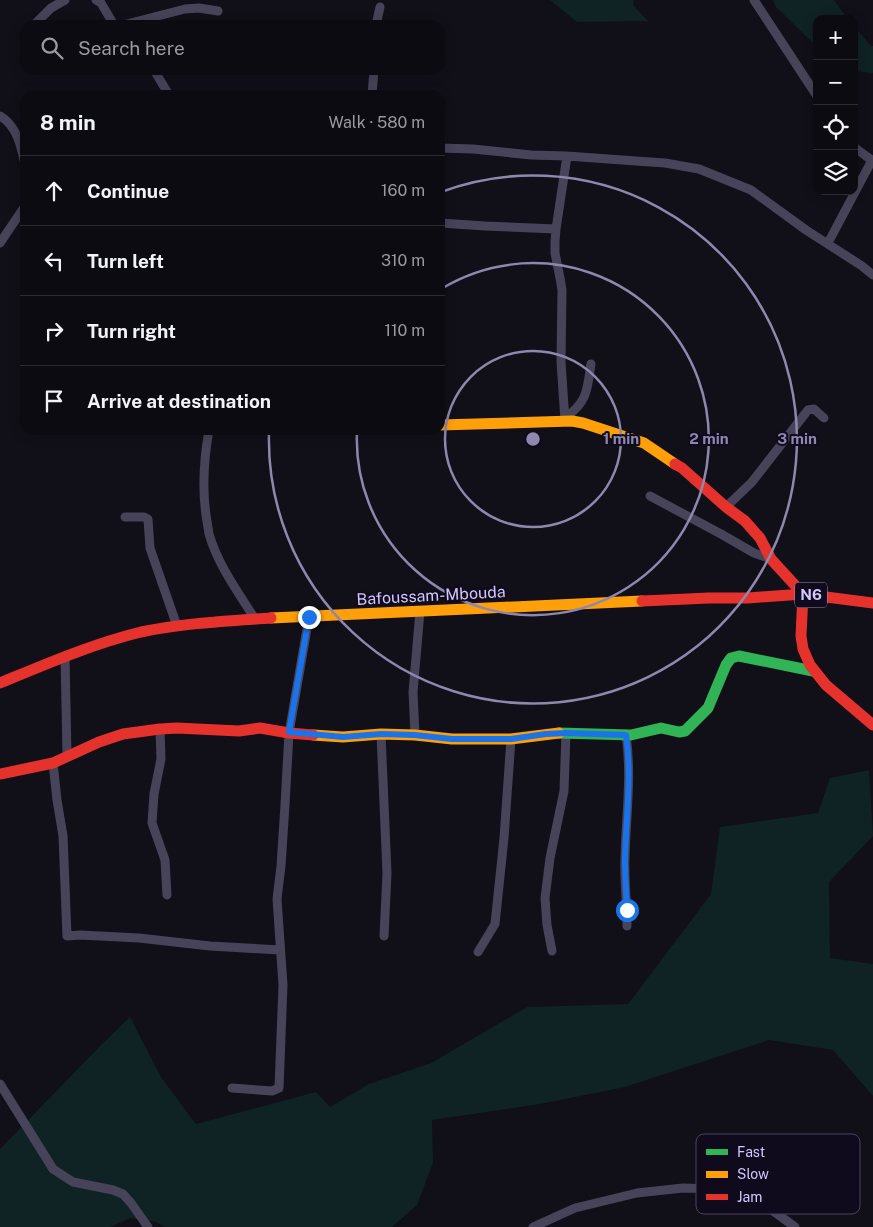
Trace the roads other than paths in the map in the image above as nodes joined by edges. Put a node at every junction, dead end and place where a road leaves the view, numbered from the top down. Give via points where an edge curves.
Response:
1 (65, 0) edge
2 (96, 0) edge
3 (754, 0) edge
4 (380, 7) dead end
5 (218, 11) dead end
6 (39, 20) edge
7 (111, 20) edge
8 (142, 20) edge
9 (377, 20) edge
10 (157, 75) edge
11 (374, 75) edge
12 (166, 90) edge
13 (372, 90) edge
14 (813, 90) edge
15 (0, 116) edge
16 (20, 143) edge
17 (445, 148) edge
18 (858, 150) edge
19 (567, 156) junction
20 (873, 161) edge
21 (20, 213) edge
22 (445, 223) edge
23 (556, 229) junction
24 (0, 243) edge
25 (828, 243) junction
26 (873, 275) edge
27 (591, 364) dead end
28 (824, 418) dead end
29 (565, 420) junction
30 (445, 425) edge
31 (208, 435) edge
32 (650, 496) dead end
33 (726, 508) junction
34 (125, 517) dead end
35 (771, 559) junction
36 (803, 594) junction
37 (873, 603) edge
38 (420, 611) junction
39 (309, 617) junction
40 (256, 619) junction
41 (177, 626) junction
42 (65, 656) junction
43 (813, 671) junction
44 (0, 683) edge
45 (873, 725) edge
46 (160, 729) junction
47 (289, 732) junction
48 (566, 733) junction
49 (381, 734) junction
50 (415, 735) junction
51 (626, 735) junction
52 (511, 739) junction
53 (67, 756) junction
54 (52, 763) junction
55 (0, 774) edge
56 (167, 895) dead end
57 (627, 926) dead end
58 (384, 936) dead end
59 (280, 950) junction
60 (552, 951) dead end
61 (478, 952) dead end
62 (0, 1084) edge
63 (232, 1088) dead end
64 (3, 1095) edge
65 (696, 1188) edge
66 (777, 1214) edge
67 (148, 1227) edge
68 (533, 1227) edge
69 (795, 1227) edge

1 - 6 street
2 - 7 street
3 - 14 street
4 - 9 street
5 - 8 street via 185,9
10 - 12 street
11 - 13 street
15 - 16 street via 14,130
17 - 19 street
18 - 20 street
19 - 23 street
19 - 25 street via 699,169 751,190
20 - 25 street
21 - 24 street
22 - 23 street
23 - 29 street via 555,253 562,290 561,362
25 - 26 street
27 - 29 street via 586,394
28 - 33 street via 814,409 808,410 752,482
29 - 30 main road
29 - 33 main road via 644,443 682,468
31 - 40 street via 204,474 209,533 220,562
32 - 35 street via 754,553
33 - 35 main road via 755,532
34 - 41 street via 148,519 150,548
35 - 36 main road
36 - 37 main road, Bafoussam-Mbouda / N6
36 - 38 main road, Bafoussam-Mbouda / N6
36 - 43 main road via 803,650
38 - 39 main road, Bafoussam-Mbouda / N6
38 - 50 street via 412,692
39 - 40 main road, Bafoussam-Mbouda / N6
39 - 47 street
40 - 41 main road, Bafoussam-Mbouda / N6
41 - 42 main road, Bafoussam-Mbouda / N6 via 132,635
42 - 44 main road, Bafoussam-Mbouda / N6
42 - 53 street
43 - 45 main road
43 - 51 main road via 738,656 731,658 708,708 685,731 661,728
46 - 47 main road via 239,731 260,728
46 - 53 main road via 123,734
46 - 56 street via 160,759 152,823 166,860
47 - 49 main road via 343,737
47 - 59 street via 277,899
48 - 51 main road
48 - 52 main road
48 - 60 street via 564,791 545,898
49 - 50 main road
49 - 58 street via 387,874
50 - 52 main road
51 - 57 street
52 - 61 street via 495,924
53 - 54 main road
54 - 55 main road
54 - 59 street via 64,836 66,936 139,938
59 - 63 street via 283,985 279,1088 272,1092
62 - 64 street
64 - 67 street via 53,1169 72,1182 123,1194
65 - 68 street via 637,1193 575,1208
66 - 69 street

